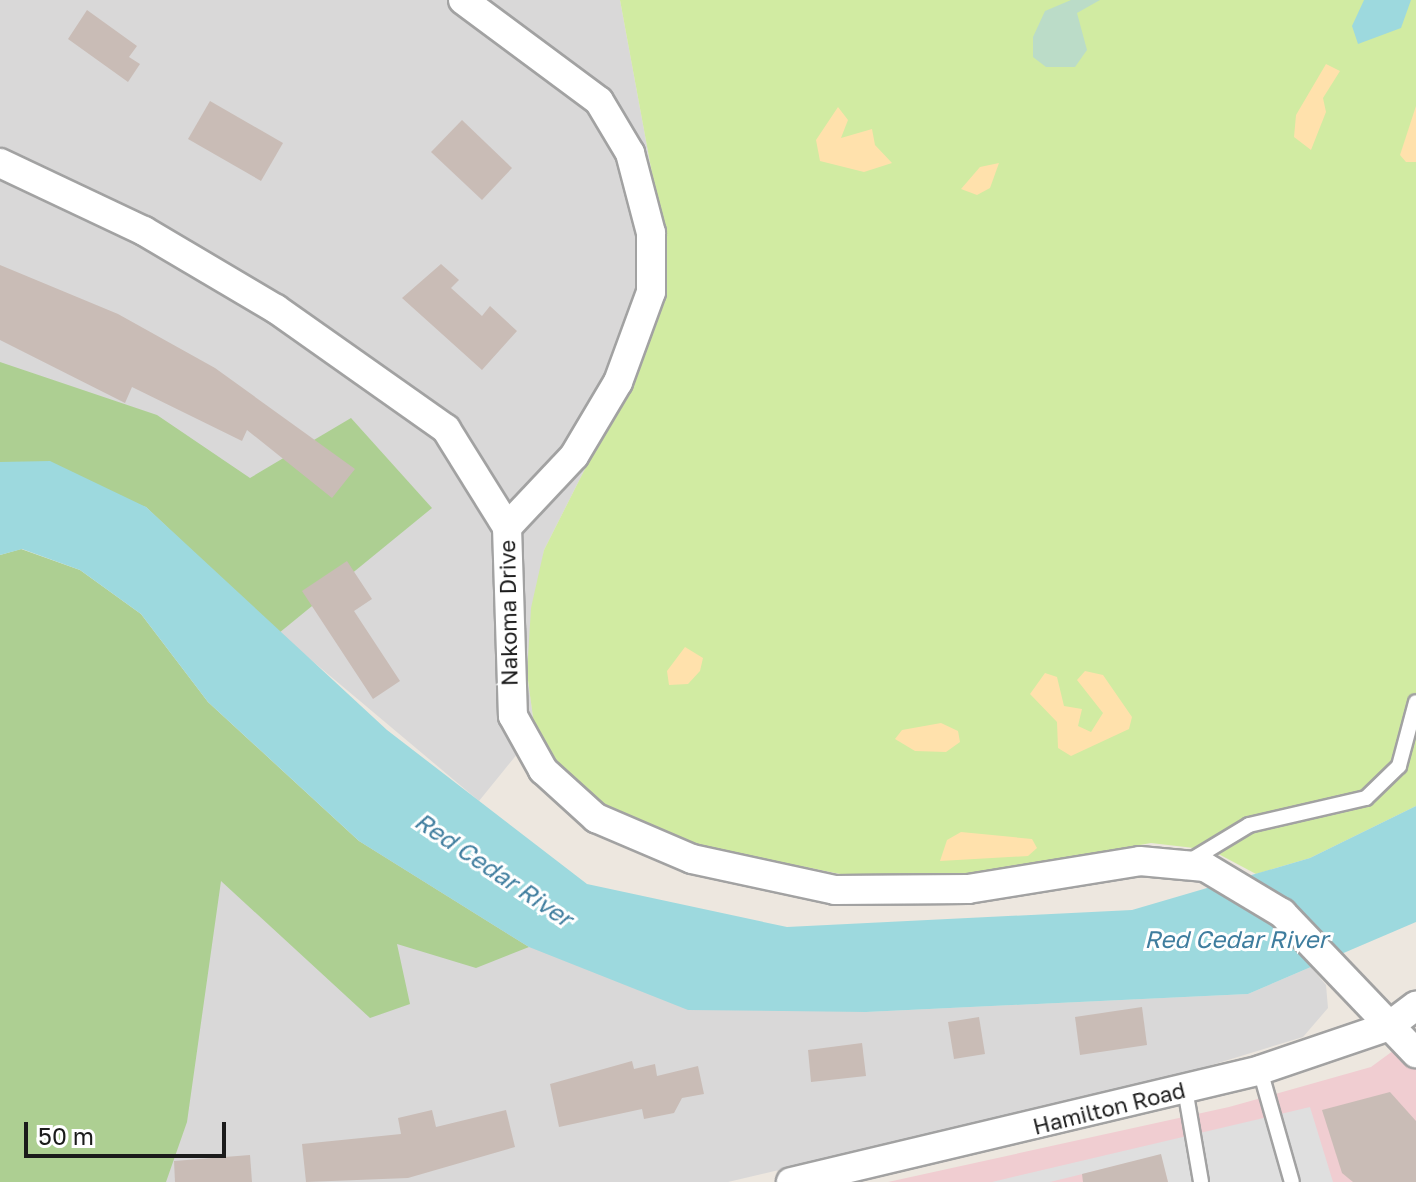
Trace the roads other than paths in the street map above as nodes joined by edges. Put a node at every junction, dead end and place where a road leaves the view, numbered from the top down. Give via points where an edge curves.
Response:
1 (463, 0) edge
2 (0, 163) edge
3 (507, 527) junction
4 (1416, 702) edge
5 (1188, 862) junction
6 (1416, 1006) edge
7 (1389, 1026) junction
8 (1416, 1053) edge
9 (1260, 1070) junction
10 (1185, 1089) junction
11 (791, 1182) edge
12 (1201, 1182) edge
13 (1292, 1182) edge

1 - 3 street via 599,101 630,153 651,233 651,292 618,382 574,456
2 - 3 street, Nakoma Drive via 144,231 340,349 446,429
3 - 5 street, Nakoma Drive via 513,716 556,785 618,830 730,870 861,892 968,889 1119,863
4 - 5 lane via 1399,766 1366,798 1249,825
5 - 7 street, Nakoma Drive via 1221,872 1282,913
6 - 7 street, Hamilton Road
7 - 8 street, Nakoma Drive
7 - 9 street, Hamilton Road
9 - 10 street, Hamilton Road
9 - 13 lane
10 - 11 street, Hamilton Road
10 - 12 lane

